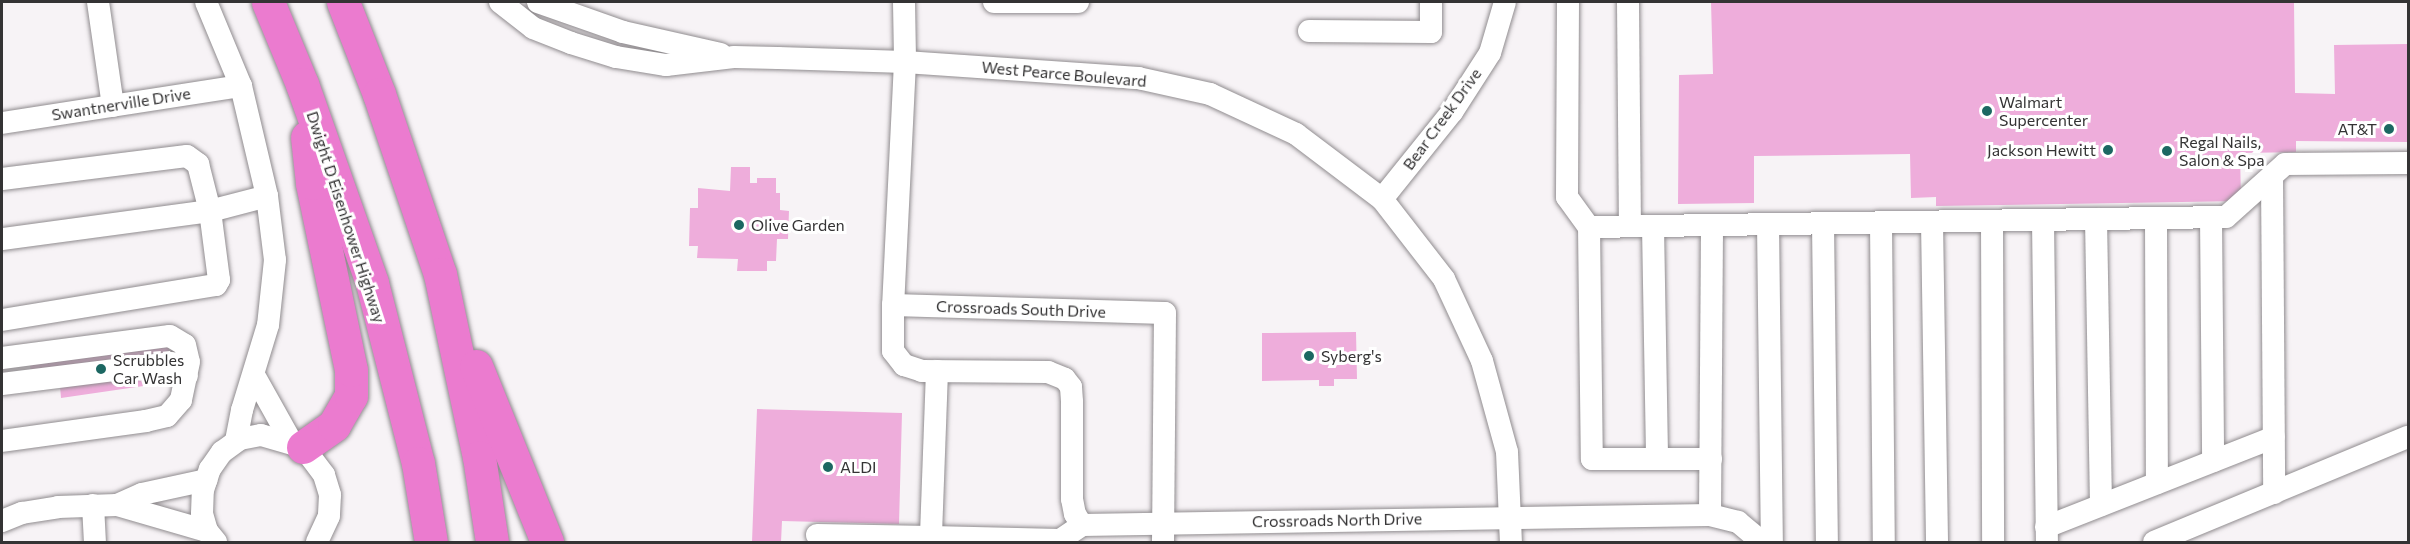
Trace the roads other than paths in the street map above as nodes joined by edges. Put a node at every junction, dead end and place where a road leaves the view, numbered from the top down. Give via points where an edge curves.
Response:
1 (98, 2) edge
2 (206, 2) edge
3 (268, 2) edge
4 (343, 2) edge
5 (500, 2) edge
6 (538, 2) edge
7 (904, 2) edge
8 (994, 2) edge
9 (1078, 2) edge
10 (1431, 2) edge
11 (1505, 2) edge
12 (1568, 2) edge
13 (1628, 2) edge
14 (1309, 31) dead end
15 (734, 57) junction
16 (905, 62) junction
17 (302, 84) junction
18 (241, 86) junction
19 (113, 106) junction
20 (2, 123) edge
21 (2409, 163) edge
22 (2272, 176) junction
23 (2, 179) edge
24 (267, 196) junction
25 (1382, 199) junction
26 (210, 211) junction
27 (2211, 217) junction
28 (2156, 218) junction
29 (2096, 219) junction
30 (2043, 220) junction
31 (1992, 221) junction
32 (1881, 222) junction
33 (1932, 222) junction
34 (1823, 223) junction
35 (1768, 224) junction
36 (1712, 225) junction
37 (1630, 226) junction
38 (1653, 226) junction
39 (1589, 227) junction
40 (2, 239) edge
41 (440, 274) junction
42 (893, 305) junction
43 (2, 320) edge
44 (2, 358) edge
45 (937, 371) junction
46 (254, 375) junction
47 (187, 376) junction
48 (2, 384) edge
49 (2274, 437) junction
50 (2409, 437) edge
51 (2, 441) edge
52 (236, 441) junction
53 (297, 445) junction
54 (1657, 459) junction
55 (1710, 459) junction
56 (2213, 461) junction
57 (206, 480) junction
58 (2157, 483) junction
59 (2274, 493) junction
60 (93, 505) junction
61 (117, 505) junction
62 (2101, 505) junction
63 (1710, 515) junction
64 (2217, 517) junction
65 (1511, 518) junction
66 (2, 521) edge
67 (1082, 525) junction
68 (1163, 532) edge
69 (817, 535) dead end
70 (2046, 535) edge
71 (211, 537) edge
72 (931, 537) junction
73 (2157, 542) edge
74 (95, 543) edge
75 (317, 543) edge
76 (431, 543) edge
77 (492, 543) edge
78 (547, 543) edge
79 (1511, 543) edge
80 (1762, 543) edge
81 (1772, 543) edge
82 (1827, 543) edge
83 (1884, 543) edge
84 (1937, 543) edge
85 (1992, 543) edge
86 (2205, 543) edge

1 - 19 street
2 - 18 street
3 - 17 highway, Dwight D Eisenhower Highway
4 - 41 highway via 379,94
5 - 15 street, West Pearce Boulevard via 533,28 616,57 666,65
6 - 15 street, West Pearce Boulevard via 623,32
7 - 16 street
8 - 9 street
10 - 14 street via 1431,32
11 - 25 street, Bear Creek Drive via 1490,53 1452,112
12 - 39 street via 1567,197
13 - 37 street
15 - 16 street, West Pearce Boulevard
16 - 25 street, West Pearce Boulevard via 1138,78 1210,94 1296,134
16 - 42 street
17 - 53 highway via 312,183 351,370 351,396 334,425
17 - 76 highway, Dwight D Eisenhower Highway via 372,282 417,463
18 - 19 street, Swantnerville Drive
18 - 24 street
19 - 20 street, Swantnerville Drive
21 - 22 street via 2285,164
22 - 27 street via 2226,217
22 - 49 street
23 - 26 street via 188,156 198,164
24 - 26 street
24 - 46 street via 275,260 268,325
25 - 65 street, West Pearce Boulevard via 1444,279 1482,361 1507,452
26 - 40 street
26 - 43 street via 219,280 216,285
27 - 28 street
27 - 56 street
28 - 29 street
28 - 58 street
29 - 30 street
29 - 62 street
30 - 31 street
30 - 70 street
31 - 33 street
31 - 85 street
32 - 33 street
32 - 34 street
32 - 83 street
33 - 84 street
34 - 35 street
34 - 82 street
35 - 36 street
35 - 81 street
36 - 38 street
36 - 55 street
37 - 38 street
37 - 39 street
38 - 54 street
39 - 54 street via 1592,459
41 - 77 highway
41 - 78 highway
42 - 45 street via 893,351 898,360 922,371
42 - 68 street, Crossroads South Drive via 1165,313
44 - 47 street via 170,336 185,345
45 - 67 street via 1048,372 1065,379 1071,387 1072,402 1072,500
45 - 72 street
46 - 52 street
46 - 53 street
47 - 48 street via 179,364 170,363
47 - 51 street via 175,410 158,420
49 - 56 street
49 - 59 street
50 - 59 street
52 - 53 street via 261,435
52 - 57 street via 222,452
53 - 75 street via 324,475 330,495 329,516
54 - 55 street
55 - 63 street
56 - 58 street
57 - 61 street via 142,494
57 - 71 street via 202,514
58 - 62 street
59 - 64 street
60 - 61 street
60 - 66 street via 40,510
60 - 74 street
61 - 71 street
62 - 70 street
63 - 65 street, Crossroads North Drive
63 - 80 street, Crossroads North Drive via 1738,522
64 - 73 street
64 - 86 street
65 - 68 street, Crossroads North Drive
65 - 79 street, West Pearce Boulevard
67 - 68 street, Crossroads North Drive
67 - 72 street via 1060,540
69 - 72 street

